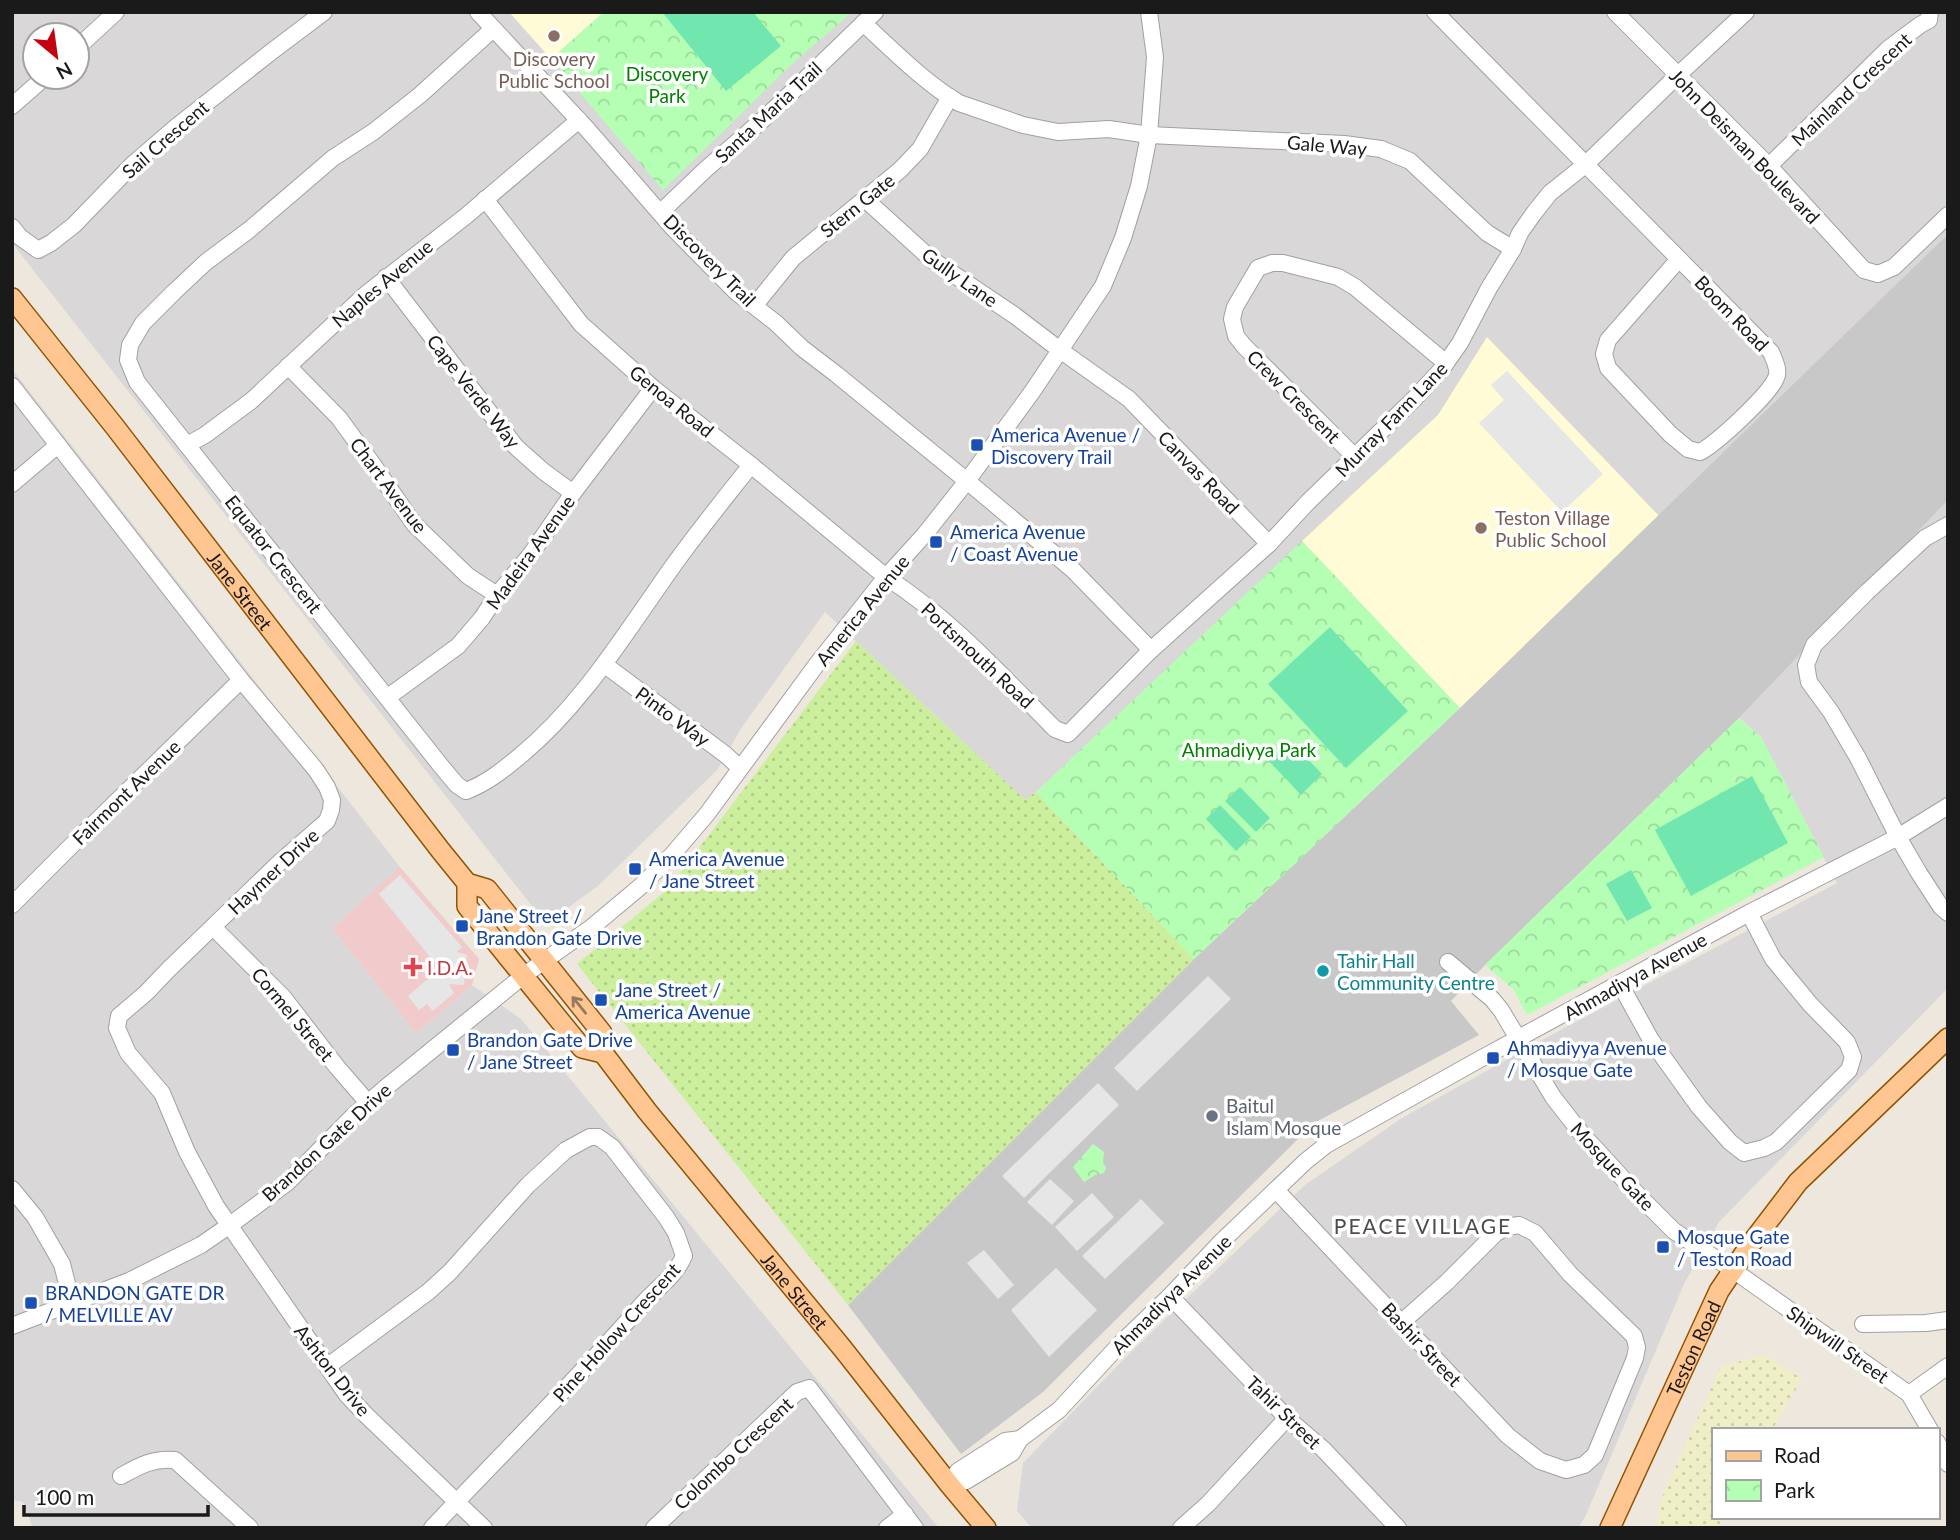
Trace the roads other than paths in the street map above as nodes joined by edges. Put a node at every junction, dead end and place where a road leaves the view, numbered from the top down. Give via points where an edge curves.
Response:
1 (116, 12) edge
2 (324, 12) edge
3 (478, 12) edge
4 (1149, 12) edge
5 (1435, 12) edge
6 (1615, 12) edge
7 (1746, 12) edge
8 (1930, 12) edge
9 (869, 18) edge
10 (493, 29) junction
11 (91, 35) edge
12 (1677, 76) junction
13 (29, 91) edge
14 (950, 97) junction
15 (12, 106) edge
16 (579, 120) junction
17 (1149, 135) junction
18 (1586, 165) junction
19 (1769, 166) junction
20 (865, 198) junction
21 (485, 199) junction
22 (661, 212) junction
23 (1948, 215) edge
24 (12, 227) edge
25 (1513, 249) junction
26 (1679, 259) junction
27 (386, 277) junction
28 (12, 298) edge
29 (755, 305) junction
30 (1060, 350) junction
31 (1446, 363) junction
32 (288, 366) junction
33 (12, 386) edge
34 (653, 388) junction
35 (58, 445) junction
36 (187, 445) junction
37 (1355, 457) junction
38 (751, 465) junction
39 (967, 481) junction
40 (12, 484) edge
41 (573, 493) junction
42 (1948, 525) edge
43 (1269, 544) junction
44 (886, 577) junction
45 (497, 595) junction
46 (1151, 650) junction
47 (605, 665) junction
48 (241, 680) junction
49 (387, 697) junction
50 (1068, 734) joint
51 (740, 768) junction
52 (1948, 806) edge
53 (1898, 837) junction
54 (467, 883) junction
55 (12, 905) edge
56 (1948, 912) edge
57 (1749, 913) junction
58 (213, 927) junction
59 (544, 961) junction
60 (1448, 962) dead end
61 (523, 976) junction
62 (1620, 984) junction
63 (1948, 1038) edge
64 (1518, 1039) junction
65 (603, 1053) junction
66 (369, 1104) junction
67 (12, 1189) edge
68 (1276, 1190) junction
69 (230, 1225) junction
70 (1733, 1270) junction
71 (1170, 1296) junction
72 (72, 1303) junction
73 (1948, 1320) edge
74 (1402, 1322) junction
75 (1863, 1324) dead end
76 (12, 1326) edge
77 (328, 1366) junction
78 (1948, 1366) edge
79 (1909, 1394) junction
80 (1287, 1418) junction
81 (1929, 1428) edge
82 (1939, 1447) edge
83 (1948, 1464) edge
84 (121, 1476) dead end
85 (949, 1484) junction
86 (457, 1500) junction
87 (905, 1514) junction
88 (250, 1528) edge
89 (432, 1528) edge
90 (484, 1528) edge
91 (654, 1528) edge
92 (887, 1528) edge
93 (915, 1528) edge
94 (986, 1528) edge
95 (1181, 1528) edge
96 (1398, 1528) edge
97 (1610, 1528) edge

1 - 11 street
2 - 24 street, Sail Crescent via 176,127 51,243 38,250
3 - 10 street, Discovery Trail
4 - 17 street, America Avenue via 1155,57
5 - 18 street, Boom Road
6 - 12 street, John Deisman Boulevard
7 - 12 street
8 - 19 street, Mainland Crescent via 1929,20 1888,50
9 - 14 street, Gale Way via 911,66
9 - 22 street, Santa Maria Trail
10 - 16 street, Discovery Trail
10 - 36 street, Equator Crescent via 420,95 333,158 206,262 143,323 130,345 131,371
12 - 18 street, Murray Farm Lane
12 - 19 street, John Deisman Boulevard
13 - 15 street
14 - 17 street, Gale Way via 1042,130
14 - 20 street, Stern Gate via 920,149
16 - 21 street, Naples Avenue
16 - 22 street, Discovery Trail
17 - 25 street, Gale Way via 1381,149 1410,161 1487,233
17 - 30 street, America Avenue via 1139,186 1118,250 1103,286
18 - 25 street, Murray Farm Lane via 1550,193
18 - 26 street, Boom Road
19 - 23 street, John Deisman Boulevard via 1864,270 1878,274 1894,267
20 - 29 street, Stern Gate via 793,258
20 - 30 street, Gully Lane via 931,259
21 - 27 street, Naples Avenue
21 - 34 street, Genoa Road via 582,324
22 - 29 street, Discovery Trail via 736,292
25 - 31 street, Murray Farm Lane
26 - 26 street, Boom Road via 1608,340 1604,354 1608,368 1670,434 1688,449 1700,452 1768,391 1778,376 1777,365 1771,352
27 - 32 street, Naples Avenue
27 - 41 street, Cape Verde Way via 516,447
28 - 54 main road, Jane Street
29 - 39 street, Discovery Trail
30 - 39 street, America Avenue
30 - 43 street, Canvas Road via 1129,399
31 - 37 street, Murray Farm Lane
31 - 37 street, Crew Crescent via 1363,292 1338,277 1283,263 1258,268 1235,307 1236,336
32 - 36 street, Naples Avenue via 251,401
32 - 45 street, Chart Avenue via 339,418 414,524 468,576
33 - 35 street, Haymer Drive
34 - 38 street, Genoa Road
34 - 41 street, Madeira Avenue
35 - 40 street
35 - 48 street, Haymer Drive
36 - 49 street, Equator Crescent
37 - 43 street, Murray Farm Lane
38 - 44 street, Genoa Road
38 - 47 street, Equator Crescent
39 - 44 street, America Avenue
39 - 46 street, Discovery Trail via 1072,569
41 - 45 street, Madeira Avenue
42 - 53 street via 1925,538 1867,592 1814,645 1806,665 1809,682 1858,758
43 - 46 street, Murray Farm Lane
44 - 50 street, Portsmouth Road via 949,624 1055,729
44 - 51 street, America Avenue
45 - 49 street, Madeira Avenue via 458,646
46 - 50 street, Murray Farm Lane
47 - 49 street, Equator Crescent via 536,743 502,771 466,790 457,785
47 - 51 street, Pinto Way
48 - 55 street, Fairmont Avenue
48 - 58 street, Haymer Drive via 316,770 332,800 331,810 327,821
51 - 59 street, America Avenue via 673,855 592,927
52 - 53 street, Ahmadiyya Avenue
53 - 56 street
53 - 57 street, Ahmadiyya Avenue
54 - 59 main road, Jane Street via 487,889
54 - 61 main road, Jane Street via 467,906
57 - 62 street, Ahmadiyya Avenue
57 - 62 street via 1773,959 1847,1042 1853,1058 1849,1070 1776,1142 1744,1153 1738,1150 1699,1107 1651,1040
58 - 66 street, Cormel Street via 284,997
58 - 69 street, Haymer Drive via 119,1016 117,1028 128,1053 162,1093 187,1152
59 - 61 street, Brandon Gate Drive
65 -> 59 main road, Jane Street via 603,1033
60 - 64 street, Mosque Gate via 1492,999
61 - 65 main road, Jane Street via 582,1048
61 - 66 street, Brandon Gate Drive
62 - 64 street, Ahmadiyya Avenue
63 - 70 main road, Teston Road via 1798,1182
64 - 68 street, Ahmadiyya Avenue via 1338,1137
64 - 70 street, Mosque Gate via 1553,1097 1637,1195 1674,1231
65 - 85 main road, Jane Street
66 - 69 street, Brandon Gate Drive via 288,1182
67 - 72 street via 35,1217 62,1264
68 - 71 street, Ahmadiyya Avenue
68 - 74 street, Bashir Street
69 - 72 street, Brandon Gate Drive via 162,1265
69 - 77 street, Ashton Drive
70 - 79 street, Shipwill Street
70 - 97 main road, Teston Road via 1719,1291
71 - 80 street, Tahir Street
71 - 85 street, Ahmadiyya Avenue via 1059,1409 1020,1439 1012,1453 966,1481
72 - 76 street, Brandon Gate Drive
73 - 75 street
74 - 74 street, Bashir Street via 1508,1436 1540,1461 1566,1470 1584,1465 1595,1455 1637,1347 1634,1336 1535,1233 1519,1225 1496,1233
77 - 86 street, Ashton Drive via 367,1416
77 - 86 street, Pine Hollow Crescent via 443,1279 566,1150 590,1137 612,1147 676,1233 684,1255 679,1269
78 - 79 street
79 - 81 street, Shipwill Street
80 - 95 street
80 - 96 street, Tahir Street
82 - 83 street
84 - 88 street via 162,1459 174,1460
85 - 94 main road, Jane Street
86 - 89 street
86 - 90 street, Ashton Drive
87 - 91 street, Colombo Crescent via 809,1388 797,1392
87 - 92 street
87 - 93 street, Colombo Crescent

